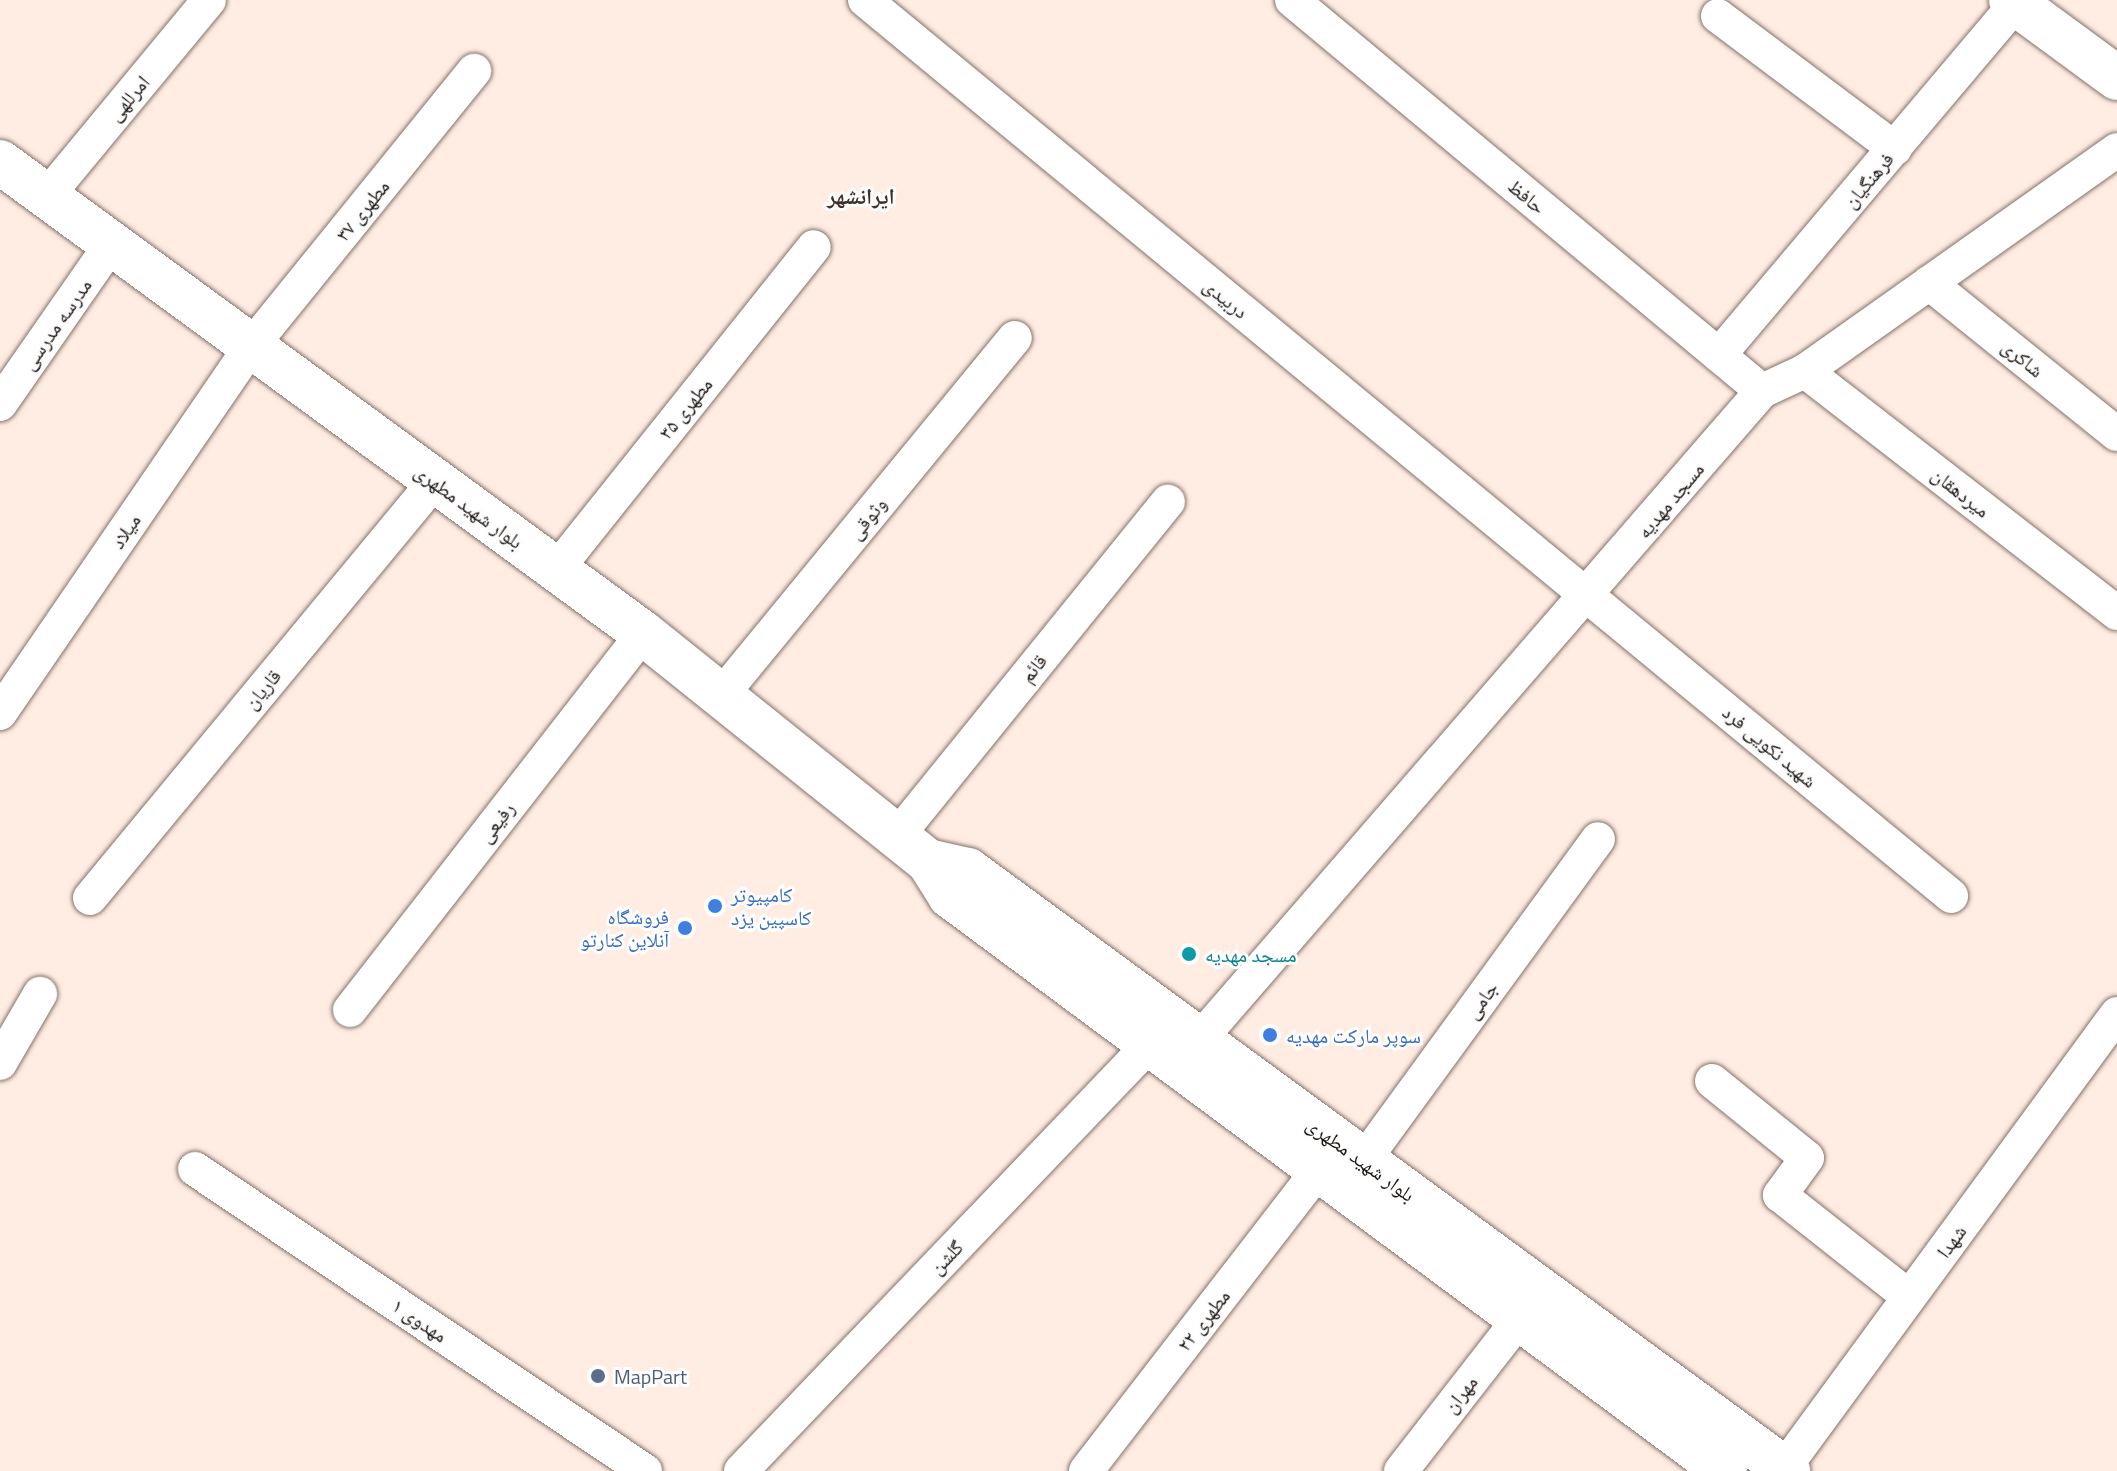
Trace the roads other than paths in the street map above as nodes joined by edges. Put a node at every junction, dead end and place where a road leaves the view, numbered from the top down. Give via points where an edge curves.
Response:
1 (209, 0) edge
2 (865, 0) edge
3 (1292, 0) edge
4 (2015, 1) edge
5 (1718, 16) dead end
6 (474, 71) dead end
7 (2117, 78) edge
8 (1895, 149) junction
9 (2117, 150) edge
10 (0, 162) edge
11 (47, 196) junction
12 (111, 244) junction
13 (814, 247) dead end
14 (1929, 283) junction
15 (1015, 338) dead end
16 (249, 349) junction
17 (1719, 355) junction
18 (1805, 371) junction
19 (1762, 391) junction
20 (0, 404) edge
21 (2117, 434) edge
22 (435, 481) junction
23 (1168, 501) dead end
24 (556, 570) junction
25 (1588, 596) junction
26 (2117, 613) edge
27 (643, 633) junction
28 (719, 698) junction
29 (0, 713) edge
30 (1598, 839) dead end
31 (913, 848) junction
32 (1951, 896) dead end
33 (90, 898) dead end
34 (40, 994) dead end
35 (350, 1010) dead end
36 (2117, 1014) edge
37 (1199, 1040) junction
38 (1151, 1043) junction
39 (0, 1063) edge
40 (1712, 1081) dead end
41 (1364, 1160) junction
42 (1320, 1168) junction
43 (195, 1169) dead end
44 (1909, 1297) junction
45 (1520, 1318) junction
46 (1786, 1470) edge
47 (645, 1471) edge
48 (741, 1471) edge
49 (1086, 1471) edge
50 (1401, 1471) edge
51 (1725, 1471) edge

1 - 11 street, امرللهی
2 - 25 street, دربیدی
3 - 17 street, حافظ
4 - 7 main road
4 - 8 street, فرهنگیان
5 - 8 street
6 - 16 street, مطهری ۳۷
8 - 17 street, فرهنگیان
9 - 14 street, مسجد مهدیه
10 - 11 main road, بلوار شهید مطهری
11 - 12 main road, بلوار شهید مطهری
12 - 16 main road, بلوار شهید مطهری
12 - 20 street, مدرسه مدرسی
13 - 24 street, مطهری ۳۵
14 - 18 street, مسجد مهدیه
14 - 21 street, شاکری
15 - 28 street, وثوقی
16 - 22 main road, بلوار شهید مطهری
16 - 29 street, میلاد
17 - 19 street, حافظ
18 - 19 street, مسجد مهدیه
18 - 26 street, میردهقان
19 - 25 street, مسجد مهدیه
22 - 24 main road, بلوار شهید مطهری
22 - 33 street, قاریان
23 - 31 street, قائم
24 - 27 main road, بلوار شهید مطهری
25 - 32 street, شهید نکویی فرد
25 - 37 street, مسجد مهدیه
27 - 28 main road, بلوار شهید مطهری
27 - 35 street, رفیعی
28 - 31 main road, بلوار شهید مطهری
30 - 41 street, جامی
31 - 37 main road, بلوار شهید مطهری via 968,870
31 - 38 main road, بلوار شهید مطهری via 950,896
34 - 39 street
36 - 44 street, شهدا
37 - 41 main road, بلوار شهید مطهری
38 - 42 main road, بلوار شهید مطهری
38 - 48 street, گلشن
40 - 44 street via 1807,1158 1780,1195
41 - 46 main road, بلوار شهید مطهری
42 - 45 main road, بلوار شهید مطهری
42 - 49 street, مطهری ۲۲
43 - 47 street, مهدوی ۱
44 - 46 street, شهدا
45 - 50 street, مهران
45 - 51 main road, بلوار شهید مطهری

